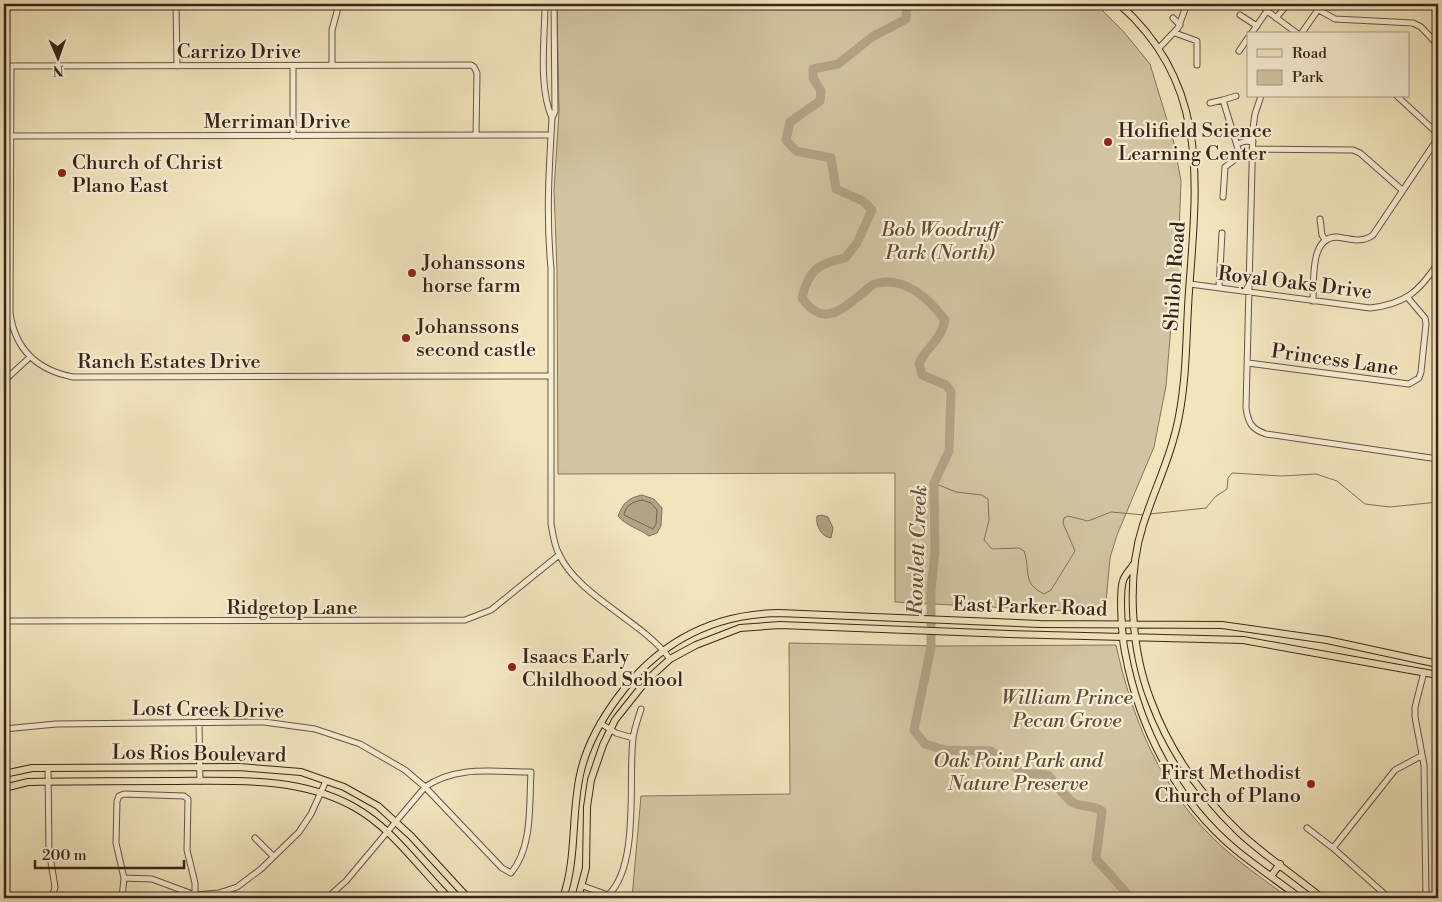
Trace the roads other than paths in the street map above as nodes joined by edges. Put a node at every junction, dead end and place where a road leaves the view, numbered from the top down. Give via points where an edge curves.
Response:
1 (176, 4) edge
2 (339, 4) edge
3 (545, 4) edge
4 (554, 4) edge
5 (1119, 4) edge
6 (1187, 4) edge
7 (1262, 4) edge
8 (1322, 4) edge
9 (1287, 5) dead end
10 (1318, 10) junction
11 (1268, 11) junction
12 (1240, 15) dead end
13 (1173, 18) dead end
14 (1276, 18) junction
15 (1180, 25) junction
16 (1257, 26) junction
17 (1252, 32) edge
18 (1297, 32) edge
19 (1302, 32) edge
20 (1175, 33) junction
21 (1247, 39) edge
22 (1438, 45) edge
23 (1159, 48) junction
24 (1239, 51) dead end
25 (332, 64) junction
26 (1197, 65) dead end
27 (4, 66) edge
28 (11, 66) junction
29 (177, 66) junction
30 (293, 66) junction
31 (1236, 96) dead end
32 (1260, 98) edge
33 (1399, 98) edge
34 (1223, 100) junction
35 (1210, 103) dead end
36 (552, 118) junction
37 (1438, 134) edge
38 (476, 135) junction
39 (551, 135) junction
40 (7, 136) edge
41 (293, 136) junction
42 (1438, 138) edge
43 (1253, 142) junction
44 (1237, 149) junction
45 (1252, 149) junction
46 (1252, 157) junction
47 (1402, 190) junction
48 (1224, 197) dead end
49 (1320, 219) dead end
50 (1222, 233) dead end
51 (1325, 240) junction
52 (1438, 264) edge
53 (1190, 284) junction
54 (1219, 288) junction
55 (1248, 291) junction
56 (1408, 298) junction
57 (1313, 301) junction
58 (30, 357) junction
59 (1248, 363) junction
60 (551, 376) junction
61 (4, 381) edge
62 (1438, 459) edge
63 (559, 555) junction
64 (1133, 565) junction
65 (780, 613) junction
66 (4, 621) edge
67 (722, 621) junction
68 (780, 625) junction
69 (1122, 625) junction
70 (1135, 625) junction
71 (726, 633) junction
72 (1295, 635) junction
73 (1122, 637) junction
74 (1136, 637) junction
75 (1292, 648) junction
76 (663, 650) junction
77 (670, 659) junction
78 (1427, 661) junction
79 (1438, 664) edge
80 (1424, 672) junction
81 (1438, 675) edge
82 (641, 709) dead end
83 (199, 722) junction
84 (600, 723) junction
85 (4, 729) edge
86 (610, 730) junction
87 (633, 738) junction
88 (1421, 756) junction
89 (200, 768) junction
90 (48, 769) junction
91 (4, 774) edge
92 (200, 781) junction
93 (326, 781) junction
94 (48, 782) junction
95 (425, 787) junction
96 (4, 788) edge
97 (321, 793) junction
98 (396, 823) junction
99 (1307, 828) dead end
100 (388, 833) junction
101 (255, 838) dead end
102 (1333, 848) junction
103 (273, 856) junction
104 (1280, 864) junction
105 (1271, 876) junction
106 (124, 878) junction
107 (583, 886) junction
108 (195, 895) junction
109 (52, 898) edge
110 (122, 898) edge
111 (327, 898) edge
112 (449, 898) edge
113 (468, 898) edge
114 (563, 898) edge
115 (578, 898) edge
116 (1300, 898) edge
117 (1322, 898) edge
118 (1389, 898) edge
119 (1426, 898) edge

1 - 29 street
2 - 25 street via 332,30
3 - 36 street via 544,82
4 - 36 street via 555,111
5 - 23 main road, Shiloh Road via 1140,23
6 - 15 street
7 - 11 street
8 - 10 street
9 - 14 street
10 - 19 street
10 - 22 street via 1335,19 1413,23
11 - 14 street
11 - 16 street
12 - 16 street
13 - 15 street
14 - 18 street
15 - 20 street
16 - 17 street
20 - 23 street
20 - 26 street via 1197,41
21 - 24 street
23 - 53 main road, Shiloh Road via 1184,103 1194,151
25 - 30 street, Carrizo Drive
25 - 38 street, Carrizo Drive via 474,67 477,73
27 - 28 street, Carrizo Drive
28 - 29 street, Carrizo Drive
28 - 40 street, Ranch Estates Drive
29 - 30 street, Carrizo Drive
30 - 41 street
31 - 34 street
32 - 43 street via 1255,114
33 - 37 street
34 - 35 street
34 - 44 street
36 - 39 street
38 - 39 street, Merriman Drive
38 - 41 street, Merriman Drive
39 - 60 street via 548,184
40 - 41 street, Merriman Drive
40 - 58 street, Ranch Estates Drive via 10,313 16,336
42 - 47 street
43 - 44 street via 1246,141
43 - 45 street
44 - 46 street
44 - 48 street via 1234,161 1225,167
45 - 46 street
45 - 47 street via 1353,150
46 - 55 street
47 - 51 street via 1377,232 1368,239 1332,237
49 - 51 street
50 - 54 street
51 - 57 street via 1317,250
52 - 56 street, Royal Oaks Drive
53 - 54 street, Royal Oaks Drive
53 - 64 main road, Shiloh Road via 1180,407 1168,459 1144,520
54 - 55 street, Royal Oaks Drive
55 - 57 street, Royal Oaks Drive
55 - 59 street
56 - 57 street, Royal Oaks Drive via 1384,307 1370,308
56 - 59 street, Princess Lane via 1425,318 1426,324 1422,372 1409,384
58 - 60 street, Ranch Estates Drive via 50,371 73,377
58 - 61 street
59 - 62 street via 1246,408 1249,423 1254,429 1266,434
60 - 63 street via 551,524
63 - 66 street, Ridgetop Lane via 491,610 465,620
63 - 76 street via 583,584 646,632
64 - 69 main road, Shiloh Road via 1122,580
64 - 70 main road, Shiloh Road
65 - 67 main road, East Parker Road
65 - 68 main road
65 - 69 main road, East Parker Road
67 - 71 main road
67 - 76 main road, East Parker Road via 689,634
68 - 71 main road, East Parker Road via 740,628
68 - 73 main road, East Parker Road
69 - 70 main road, East Parker Road
69 - 73 main road, Shiloh Road
70 - 72 main road, East Parker Road via 1222,626
70 - 74 main road, Shiloh Road
71 - 77 main road, East Parker Road
72 - 75 main road
72 - 78 main road, East Parker Road
73 - 74 main road, East Parker Road
73 - 105 main road, Shiloh Road via 1139,709 1163,760 1203,817 1237,850
74 - 75 main road, East Parker Road via 1243,640
74 - 104 main road, Shiloh Road via 1137,654 1151,703 1188,773 1241,834
75 - 80 main road, East Parker Road
76 - 77 street
76 - 84 main road, East Parker Road via 629,681
77 - 86 main road, East Parker Road via 634,693
78 - 79 main road, East Parker Road
78 - 80 main road
80 - 81 main road, East Parker Road
80 - 88 street via 1415,707
82 - 87 street
83 - 85 street, Lost Creek Drive via 56,724
83 - 89 street
83 - 95 street, Lost Creek Drive via 264,722 315,729 385,757
84 - 86 street
84 - 114 main road, East Parker Road via 580,775 572,865
86 - 87 street
86 - 107 main road, East Parker Road via 590,785
87 - 107 street via 630,840 623,867 608,895
88 - 102 street via 1395,770
88 - 119 street via 1424,765
89 - 90 main road, Los Rios Boulevard
89 - 92 street
89 - 93 main road, Los Rios Boulevard via 280,768
90 - 91 main road, Los Rios Boulevard via 32,768
90 - 94 street
92 - 94 main road, Los Rios Boulevard
92 - 97 main road, Los Rios Boulevard via 284,783
93 - 97 street
93 - 98 main road, Los Rios Boulevard via 364,797
94 - 96 main road, Los Rios Boulevard via 28,782
94 - 109 street via 49,850 55,887
95 - 95 street, Lost Creek Drive via 444,775 461,772 531,772 525,846 511,873 502,868
95 - 98 street
97 - 100 main road, Los Rios Boulevard via 354,806
97 - 103 street via 301,830
98 - 100 street
98 - 113 main road, Los Rios Boulevard
99 - 102 street
100 - 111 street
100 - 112 main road, Los Rios Boulevard
101 - 103 street
102 - 118 street
103 - 108 street via 237,887 219,893
104 - 105 main road
104 - 117 main road, Shiloh Road
105 - 116 main road, Shiloh Road
106 - 108 street via 152,879
106 - 108 street via 116,842 118,796 187,797 187,850
106 - 110 street
107 - 115 main road, East Parker Road

